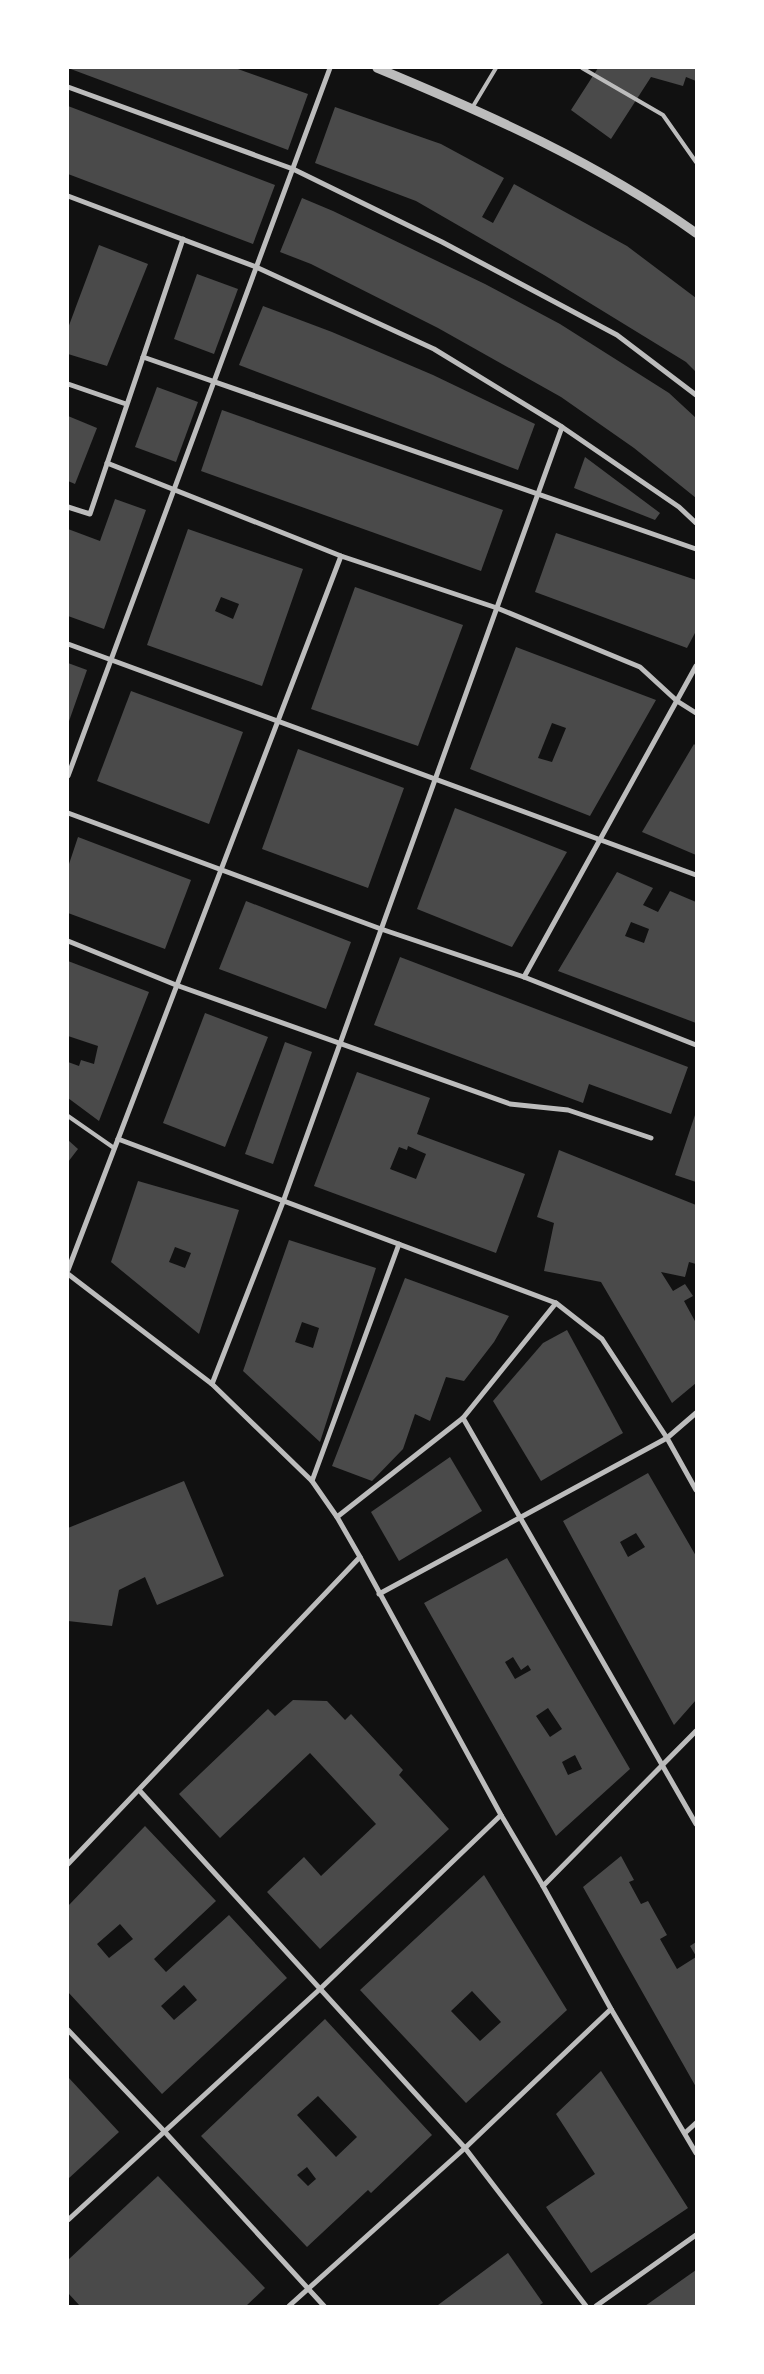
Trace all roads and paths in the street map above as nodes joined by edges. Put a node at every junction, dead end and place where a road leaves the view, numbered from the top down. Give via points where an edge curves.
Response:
1 (330, 68) edge
2 (377, 68) edge
3 (496, 68) edge
4 (582, 68) edge
5 (68, 87) edge
6 (472, 108) junction
7 (696, 162) edge
8 (293, 169) junction
9 (68, 196) edge
10 (696, 233) edge
11 (183, 239) junction
12 (256, 267) junction
13 (143, 357) junction
14 (214, 382) junction
15 (68, 384) edge
16 (696, 394) edge
17 (126, 404) junction
18 (562, 427) junction
19 (107, 463) junction
20 (173, 491) junction
21 (537, 495) junction
22 (68, 507) edge
23 (696, 523) edge
24 (696, 549) edge
25 (341, 556) junction
26 (497, 608) junction
27 (68, 644) edge
28 (110, 660) junction
29 (696, 666) edge
30 (677, 701) junction
31 (696, 713) edge
32 (277, 722) junction
33 (68, 776) edge
34 (435, 779) junction
35 (68, 813) edge
36 (600, 839) junction
37 (220, 870) junction
38 (696, 875) edge
39 (380, 929) junction
40 (68, 941) edge
41 (524, 977) junction
42 (176, 985) junction
43 (339, 1044) junction
44 (696, 1045) edge
45 (68, 1116) edge
46 (118, 1138) junction
47 (651, 1138) dead end
48 (114, 1148) junction
49 (283, 1202) junction
50 (399, 1244) junction
51 (68, 1272) edge
52 (556, 1302) junction
53 (212, 1384) junction
54 (696, 1414) edge
55 (463, 1418) junction
56 (667, 1438) junction
57 (312, 1481) junction
58 (696, 1490) edge
59 (336, 1517) junction
60 (520, 1517) junction
61 (360, 1557) junction
62 (380, 1594) junction
63 (696, 1731) edge
64 (662, 1764) junction
65 (139, 1790) junction
66 (501, 1816) junction
67 (696, 1824) edge
68 (68, 1864) edge
69 (543, 1886) junction
70 (320, 1989) junction
71 (610, 2008) junction
72 (68, 2030) edge
73 (696, 2123) edge
74 (164, 2131) junction
75 (685, 2133) junction
76 (465, 2148) junction
77 (696, 2153) edge
78 (68, 2220) edge
79 (696, 2235) edge
80 (308, 2290) junction
81 (289, 2306) edge
82 (324, 2306) edge
83 (586, 2306) edge
84 (596, 2306) edge

1 - 8 street
2 - 6 street
3 - 6 lane
4 - 7 lane via 663,115
5 - 8 street
6 - 10 street via 576,158
8 - 12 street
8 - 16 street via 442,242 617,336
9 - 11 street
11 - 12 street
11 - 13 street
12 - 14 street
12 - 18 street via 434,349
13 - 14 street
13 - 17 street
14 - 20 street
14 - 21 street
15 - 17 street
17 - 19 street
18 - 21 street
18 - 23 street via 679,507
19 - 20 street
19 - 22 street via 90,514
20 - 25 street
20 - 28 street
21 - 24 street
21 - 26 street
25 - 26 street
25 - 32 street
26 - 30 street via 640,667
26 - 34 street
27 - 28 street
28 - 32 street
28 - 33 street
29 - 30 street
30 - 31 street
30 - 36 street
32 - 34 street
32 - 37 street
34 - 36 street
34 - 39 street
35 - 37 street
36 - 38 street
36 - 41 street
37 - 39 street
37 - 42 street
39 - 41 street
39 - 43 street
40 - 42 street
41 - 44 street
42 - 43 street
42 - 46 street
43 - 47 street via 510,1104 568,1110
43 - 49 street
45 - 48 lane
46 - 48 street
46 - 49 street
48 - 51 street
49 - 50 street
49 - 53 street
50 - 52 street
50 - 57 street
51 - 53 street
52 - 55 street
52 - 56 street via 602,1339
53 - 57 street
54 - 56 street
55 - 59 street
55 - 60 street
56 - 58 street
56 - 60 street
57 - 59 street
59 - 61 street
60 - 62 street
60 - 64 street
61 - 62 street
61 - 65 street
62 - 66 street
63 - 64 street
64 - 67 street
64 - 69 street
65 - 68 street
65 - 70 street
66 - 69 street
66 - 70 street
69 - 71 street
70 - 74 street
70 - 76 street
71 - 75 street
71 - 76 street
72 - 74 street
73 - 75 street
74 - 78 street
74 - 80 street
75 - 77 street
76 - 80 street
76 - 83 street
79 - 84 street
80 - 81 street
80 - 82 street

